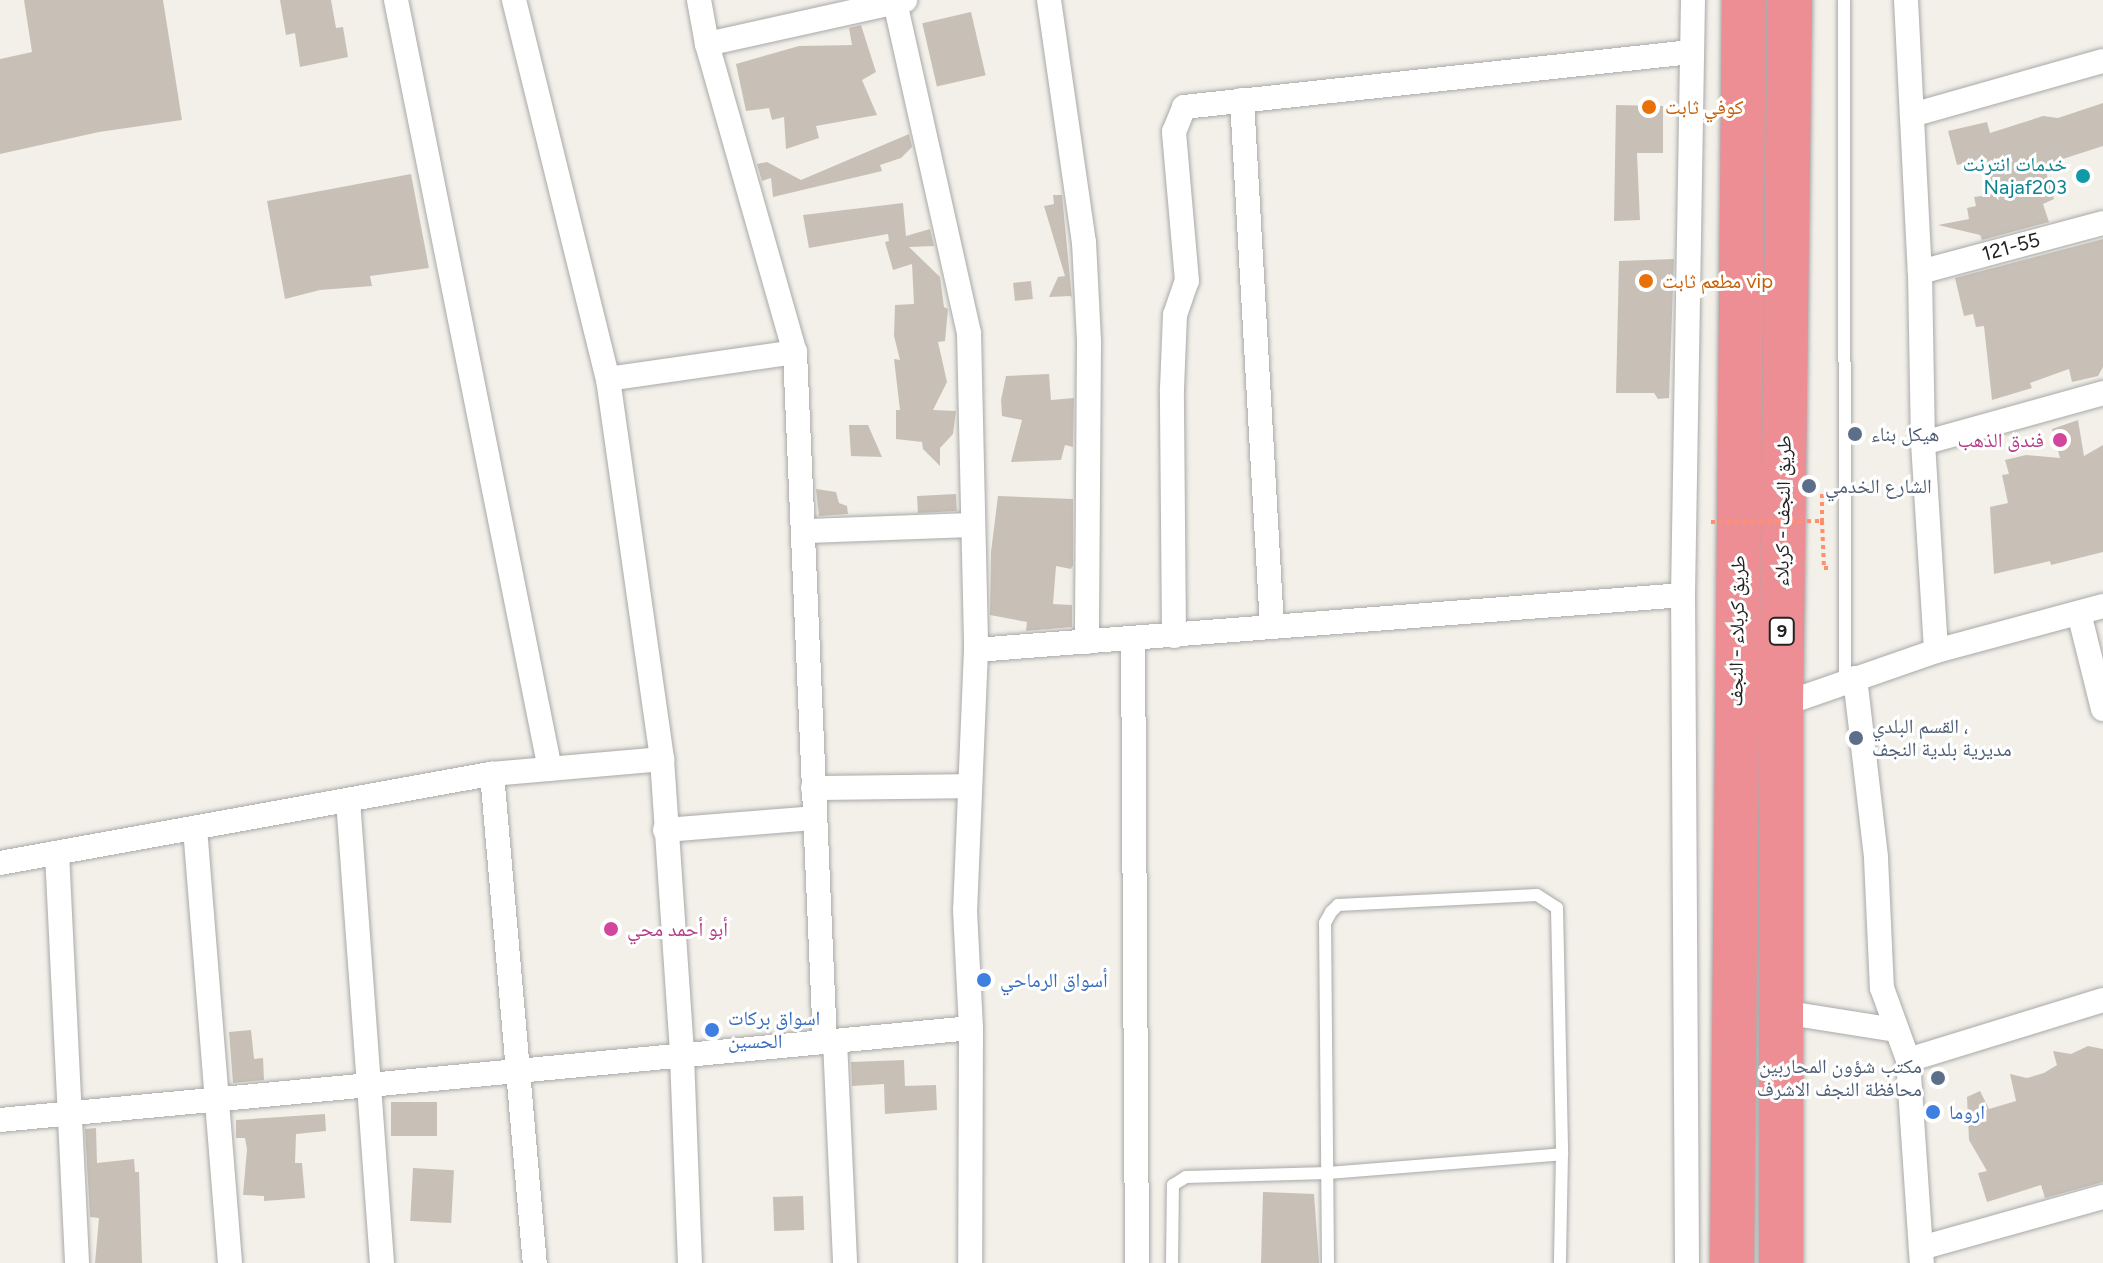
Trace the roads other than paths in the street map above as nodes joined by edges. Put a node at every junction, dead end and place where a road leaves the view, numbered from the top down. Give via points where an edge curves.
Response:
1 (396, 0) edge
2 (514, 0) edge
3 (699, 0) edge
4 (1049, 0) edge
5 (1693, 0) edge
6 (1744, 0) edge
7 (1790, 0) edge
8 (1844, 0) edge
9 (1906, 0) edge
10 (900, 1) edge
11 (707, 44) junction
12 (1691, 52) junction
13 (2103, 61) edge
14 (1242, 100) junction
15 (1912, 115) junction
16 (2103, 223) edge
17 (1920, 272) junction
18 (795, 352) junction
19 (608, 379) junction
20 (2103, 393) edge
21 (1923, 443) junction
22 (973, 525) junction
23 (806, 531) junction
24 (1683, 595) junction
25 (2103, 606) edge
26 (2079, 613) junction
27 (1272, 626) junction
28 (1174, 636) junction
29 (1133, 639) junction
30 (1087, 642) junction
31 (976, 650) junction
32 (1936, 651) junction
33 (1850, 680) junction
34 (1781, 705) junction
35 (2103, 709) edge
36 (662, 759) junction
37 (550, 769) junction
38 (492, 774) junction
39 (969, 786) junction
40 (813, 788) junction
41 (348, 800) junction
42 (814, 818) junction
43 (195, 828) junction
44 (665, 830) junction
45 (57, 853) junction
46 (0, 863) edge
47 (2103, 1000) edge
48 (1782, 1012) junction
49 (971, 1028) junction
50 (1896, 1030) junction
51 (830, 1042) junction
52 (682, 1056) junction
53 (1908, 1060) junction
54 (518, 1071) junction
55 (369, 1085) junction
56 (217, 1100) junction
57 (70, 1114) junction
58 (0, 1120) edge
59 (1562, 1154) junction
60 (1328, 1173) junction
61 (2103, 1197) edge
62 (1922, 1256) edge
63 (77, 1263) edge
64 (230, 1263) edge
65 (382, 1263) edge
66 (535, 1263) edge
67 (690, 1263) edge
68 (845, 1263) edge
69 (970, 1263) edge
70 (1137, 1263) edge
71 (1172, 1263) edge
72 (1328, 1263) edge
73 (1560, 1263) edge
74 (1687, 1263) edge
75 (1732, 1263) edge
76 (1781, 1263) edge

1 - 37 street
2 - 19 street
3 - 11 street
4 - 30 street via 1084,242 1089,342
5 - 12 street
6 - 75 highway, طريق کربلاء - النجف
7 - 34 highway, طريق النجف - کربلاء / 9
8 - 33 lane
9 - 15 street
10 - 11 street
10 - 22 street via 969,333
11 - 18 street
12 - 14 street
12 - 24 street
13 - 15 street
14 - 27 street
14 - 28 street via 1184,107 1174,132 1187,281 1175,315 1172,389
15 - 17 street
16 - 17 street, 121-55
17 - 21 street
18 - 19 street
18 - 23 street
19 - 36 street
20 - 21 street
21 - 32 street
22 - 23 street
22 - 31 street
23 - 40 street
24 - 27 street
24 - 74 street
25 - 26 street
26 - 32 street
26 - 35 street
27 - 28 street
28 - 29 street
29 - 30 street
29 - 70 street
30 - 31 street
31 - 39 street
32 - 33 street
33 - 34 street
33 - 50 street via 1876,858 1882,988
34 - 48 highway, طريق النجف - کربلاء / 9
36 - 37 street
36 - 44 street
37 - 38 street
38 - 41 street
38 - 54 street
39 - 40 street
39 - 49 street via 965,910
40 - 42 street
41 - 43 street
41 - 55 street
42 - 44 street
42 - 51 street
43 - 45 street
43 - 56 street
44 - 52 street
45 - 46 street
45 - 57 street
47 - 53 street
48 - 50 street
48 - 76 highway, طريق النجف - کربلاء / 9
49 - 51 street
49 - 69 street
50 - 53 street
51 - 52 street
51 - 68 street
52 - 54 street
52 - 67 street
53 - 62 street
54 - 55 street
54 - 66 street
55 - 56 street
55 - 65 street
56 - 57 street
56 - 64 street
57 - 58 street
57 - 63 street
59 - 60 lane
59 - 60 lane via 1557,908 1537,895 1338,905 1325,923
59 - 73 lane
60 - 71 lane via 1177,1181
60 - 72 lane
61 - 62 street

